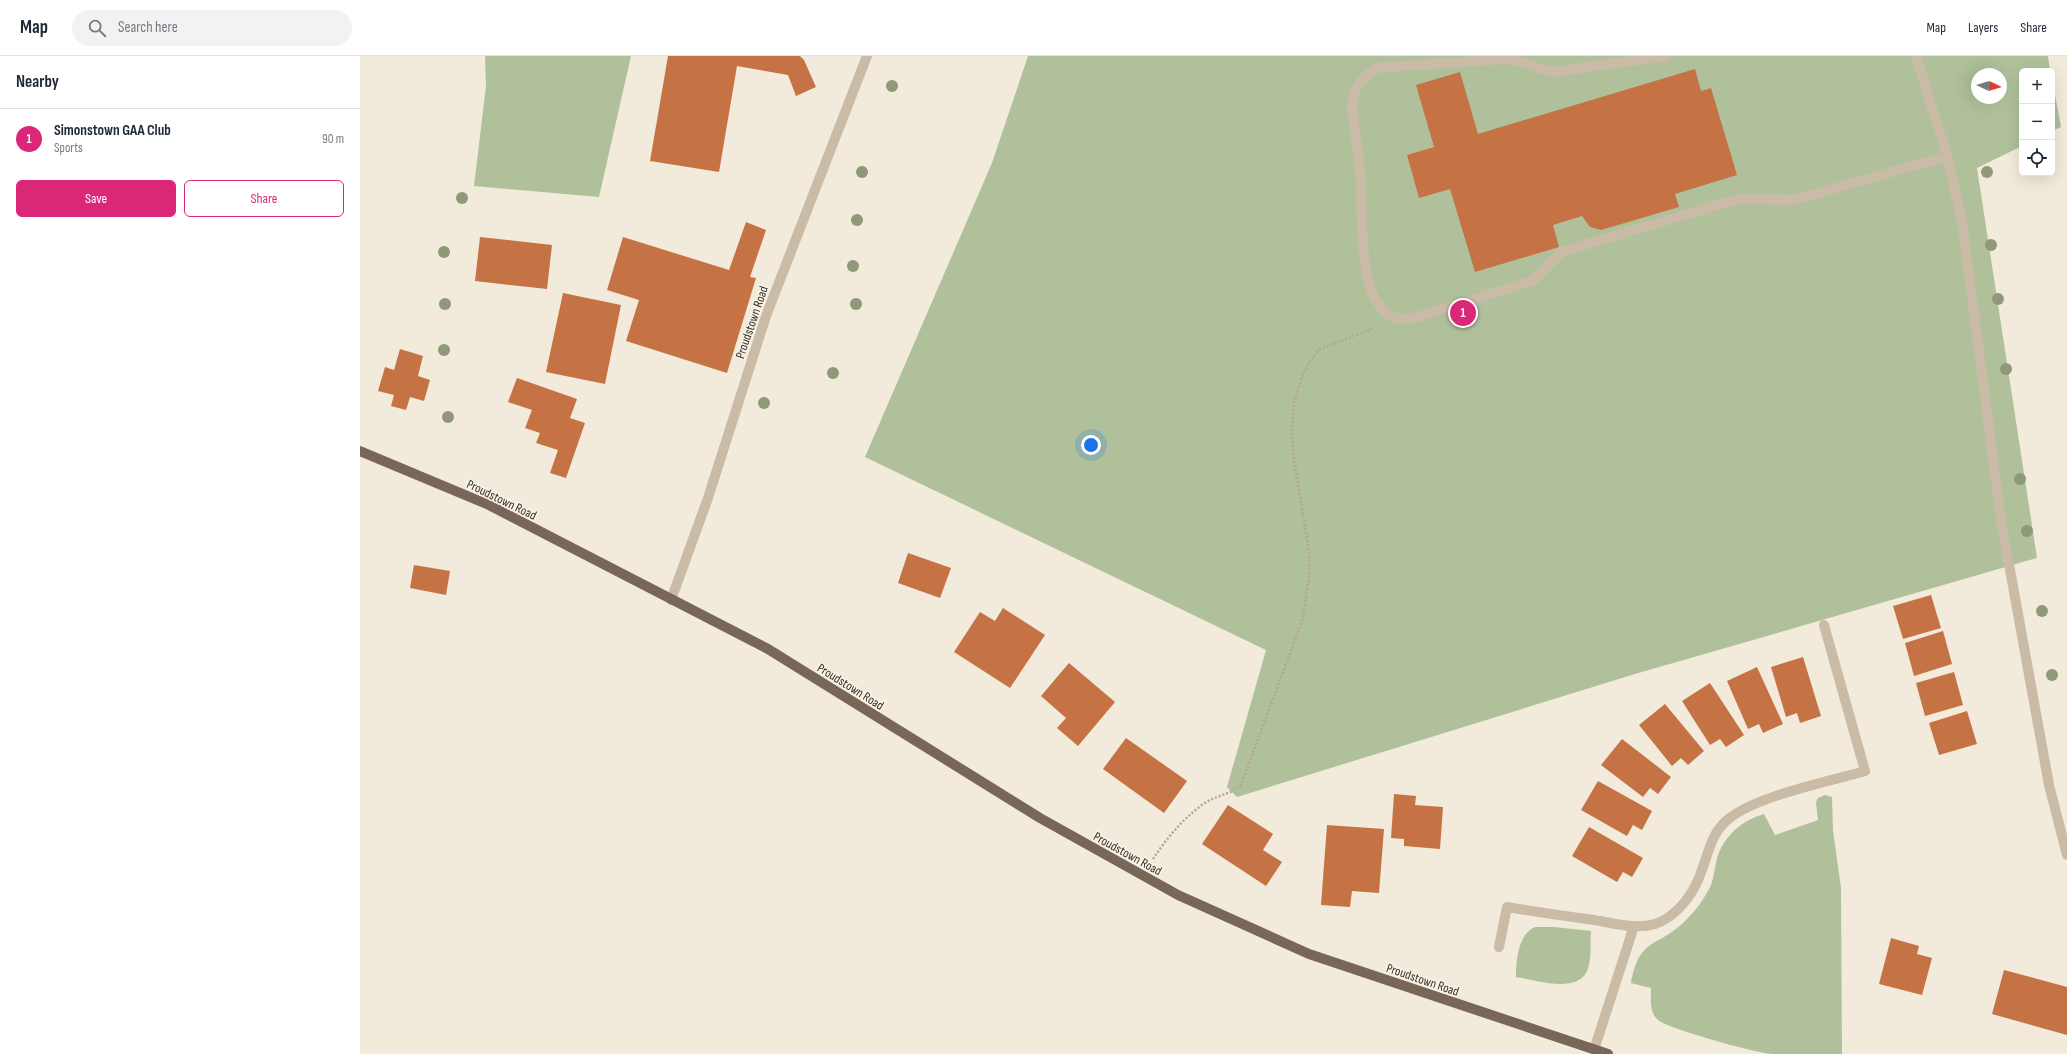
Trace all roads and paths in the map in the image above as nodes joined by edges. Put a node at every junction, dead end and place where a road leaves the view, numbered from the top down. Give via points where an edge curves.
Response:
1 (867, 56) edge
2 (1666, 56) edge
3 (1916, 56) edge
4 (1946, 156) junction
5 (1399, 320) junction
6 (360, 451) edge
7 (672, 600) junction
8 (1824, 625) dead end
9 (2067, 855) edge
10 (1143, 875) junction
11 (1634, 926) junction
12 (1499, 947) dead end
13 (1594, 1050) junction
14 (1608, 1054) edge

1 - 7 street, Proudstown Road via 766,316 708,498
2 - 5 street via 1554,72 1516,60 1504,59 1376,68 1365,76 1352,97 1360,180 1364,268 1372,293 1390,315
3 - 4 street
4 - 5 street via 1794,200 1734,200 1564,250 1532,281 1417,318
4 - 9 street via 1962,221 2001,520 2049,785
5 - 10 path via 1320,349 1302,377 1294,402 1292,430 1295,472 1309,550 1309,577 1302,620 1240,785 1234,791 1206,802 1185,820 1166,840
6 - 7 main road, Proudstown Road via 489,505
7 - 10 main road, Proudstown Road via 768,649 1040,818
8 - 11 street via 1865,771 1744,808 1726,821 1714,835 1699,880 1678,908 1654,924
10 - 13 main road, Proudstown Road via 1178,895 1309,954
11 - 12 street via 1507,907
11 - 13 street
13 - 14 main road, Proudstown Road

